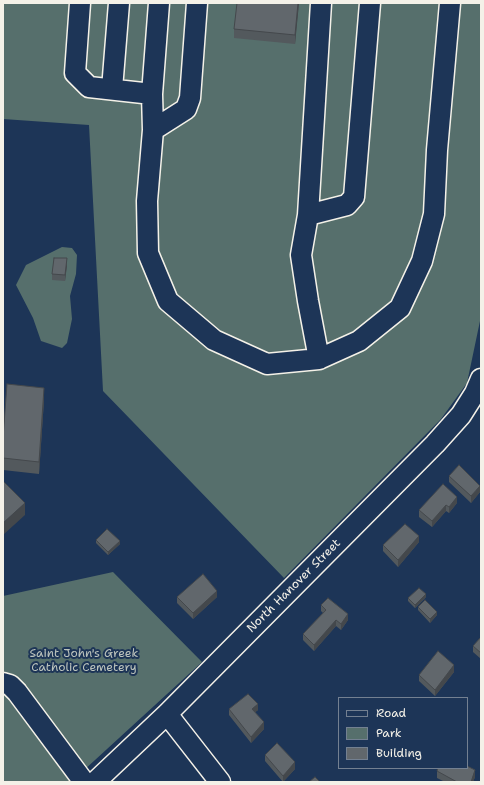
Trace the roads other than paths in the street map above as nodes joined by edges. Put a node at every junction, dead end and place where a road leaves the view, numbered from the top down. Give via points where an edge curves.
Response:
1 (80, 3) edge
2 (119, 3) edge
3 (159, 3) edge
4 (197, 3) edge
5 (322, 3) edge
6 (370, 3) edge
7 (450, 3) edge
8 (112, 89) junction
9 (152, 94) junction
10 (153, 130) junction
11 (308, 215) junction
12 (319, 359) junction
13 (481, 379) edge
14 (3, 683) edge
15 (166, 714) junction
16 (84, 782) edge
17 (95, 782) edge
18 (220, 782) edge

1 - 8 street via 75,73 89,87
2 - 8 street
3 - 9 street
4 - 10 street via 190,98 186,110
5 - 11 street
6 - 11 street via 354,197 347,205
7 - 12 street via 434,214 422,261 400,308 359,341
8 - 9 street
9 - 10 street
10 - 12 street via 147,201 148,253 168,301 214,340 267,364
11 - 12 street via 301,255
13 - 15 street, North Hanover Street via 461,415 435,444
14 - 16 street via 17,692
15 - 17 street, North Hanover Street
15 - 18 street

